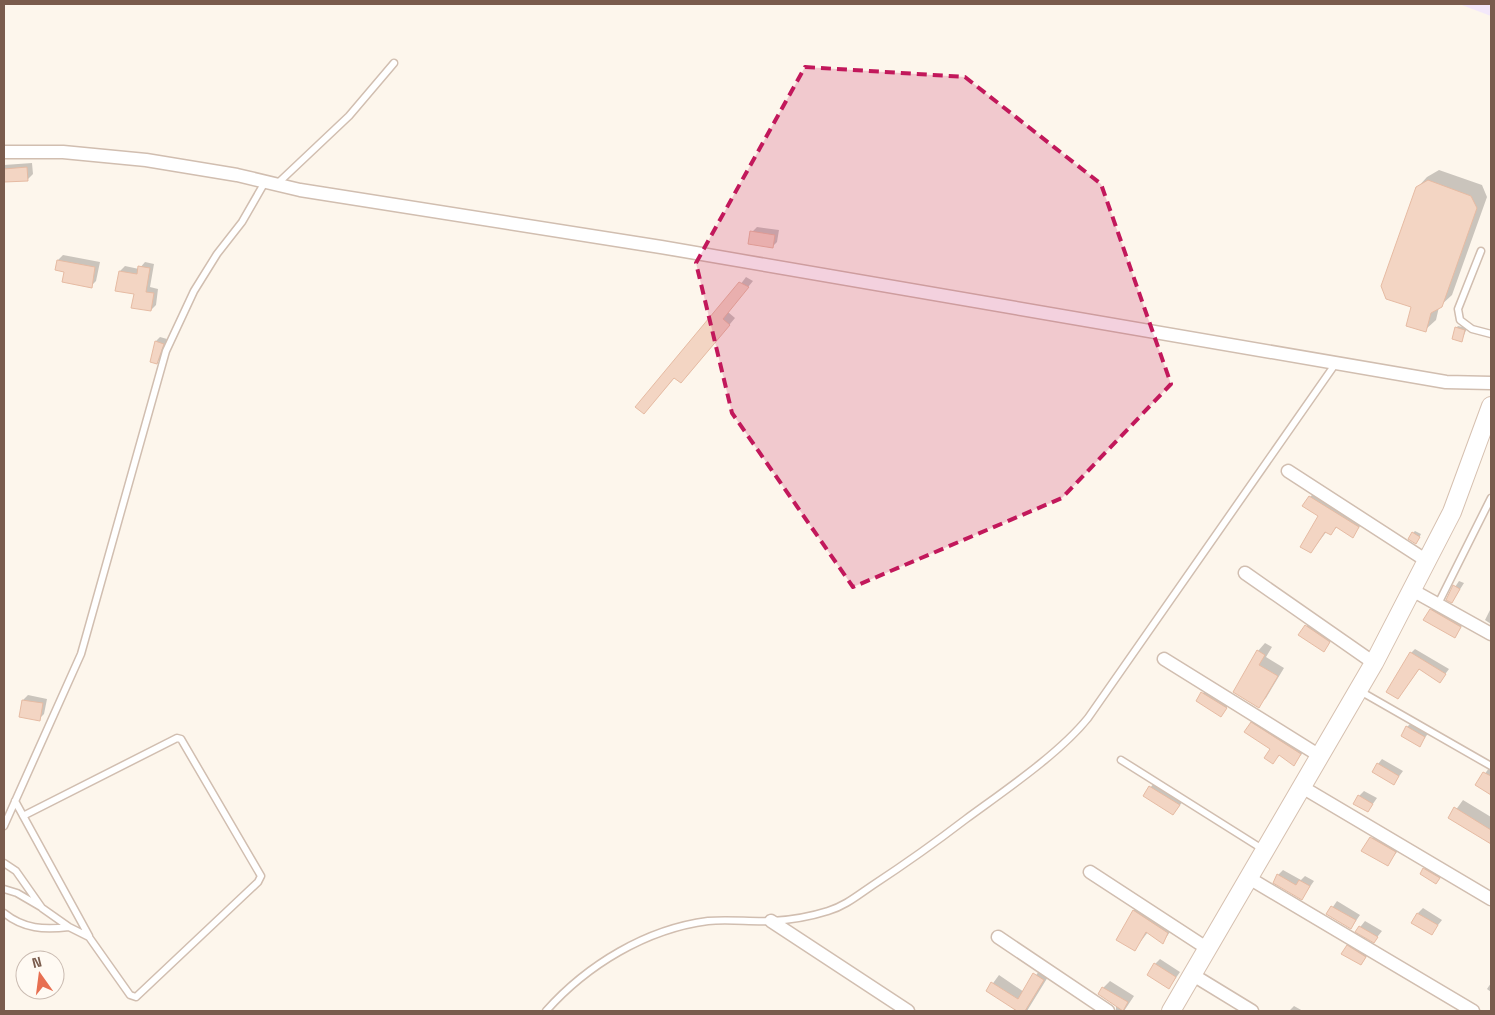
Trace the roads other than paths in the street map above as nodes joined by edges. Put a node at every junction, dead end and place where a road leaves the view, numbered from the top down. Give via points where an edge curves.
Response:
1 (394, 63) dead end
2 (4, 152) edge
3 (271, 183) junction
4 (1481, 251) dead end
5 (1491, 334) edge
6 (1336, 363) junction
7 (1491, 383) edge
8 (1491, 406) edge
9 (1288, 471) dead end
10 (1491, 498) edge
11 (1427, 561) junction
12 (1245, 573) dead end
13 (1412, 590) junction
14 (1438, 604) junction
15 (1491, 634) edge
16 (1164, 659) dead end
17 (1374, 663) junction
18 (1359, 690) junction
19 (1320, 756) junction
20 (1121, 760) dead end
21 (1491, 766) edge
22 (1302, 787) junction
23 (15, 801) junction
24 (23, 816) junction
25 (4, 823) edge
26 (1265, 851) junction
27 (4, 863) edge
28 (1090, 872) dead end
29 (1249, 878) junction
30 (4, 889) edge
31 (1491, 900) edge
32 (42, 908) junction
33 (4, 912) edge
34 (771, 921) junction
35 (69, 927) junction
36 (89, 937) junction
37 (998, 937) dead end
38 (1208, 949) junction
39 (1193, 975) junction
40 (546, 1011) edge
41 (908, 1011) edge
42 (1108, 1011) edge
43 (1171, 1011) edge
44 (1252, 1011) edge
45 (1472, 1011) edge

1 - 3 lane via 349,116
2 - 3 street via 64,152 146,160
3 - 6 street
3 - 23 lane via 217,254 194,291 166,350 81,654
4 - 5 lane via 1458,309 1460,320 1472,329
6 - 7 street via 1446,382
6 - 34 lane via 1079,730 905,866 854,900 802,918
8 - 11 street via 1452,512
9 - 11 street
10 - 14 lane
11 - 13 street
12 - 17 street
13 - 14 street
13 - 17 street
14 - 15 street
16 - 19 street
17 - 18 street
18 - 19 street
18 - 21 lane
19 - 22 street
20 - 26 lane
22 - 26 street
22 - 31 street
23 - 24 lane
23 - 25 lane
24 - 36 lane
24 - 36 lane via 177,738 182,739 261,876 136,997 130,995
26 - 29 street
27 - 32 lane via 16,871
28 - 38 street
29 - 38 street
29 - 45 street
30 - 32 lane
32 - 35 lane
33 - 35 lane via 19,924 31,927
34 - 40 lane via 708,921 644,938 588,973
34 - 41 street
35 - 36 lane
37 - 42 street
38 - 39 street
39 - 43 street
39 - 44 street

